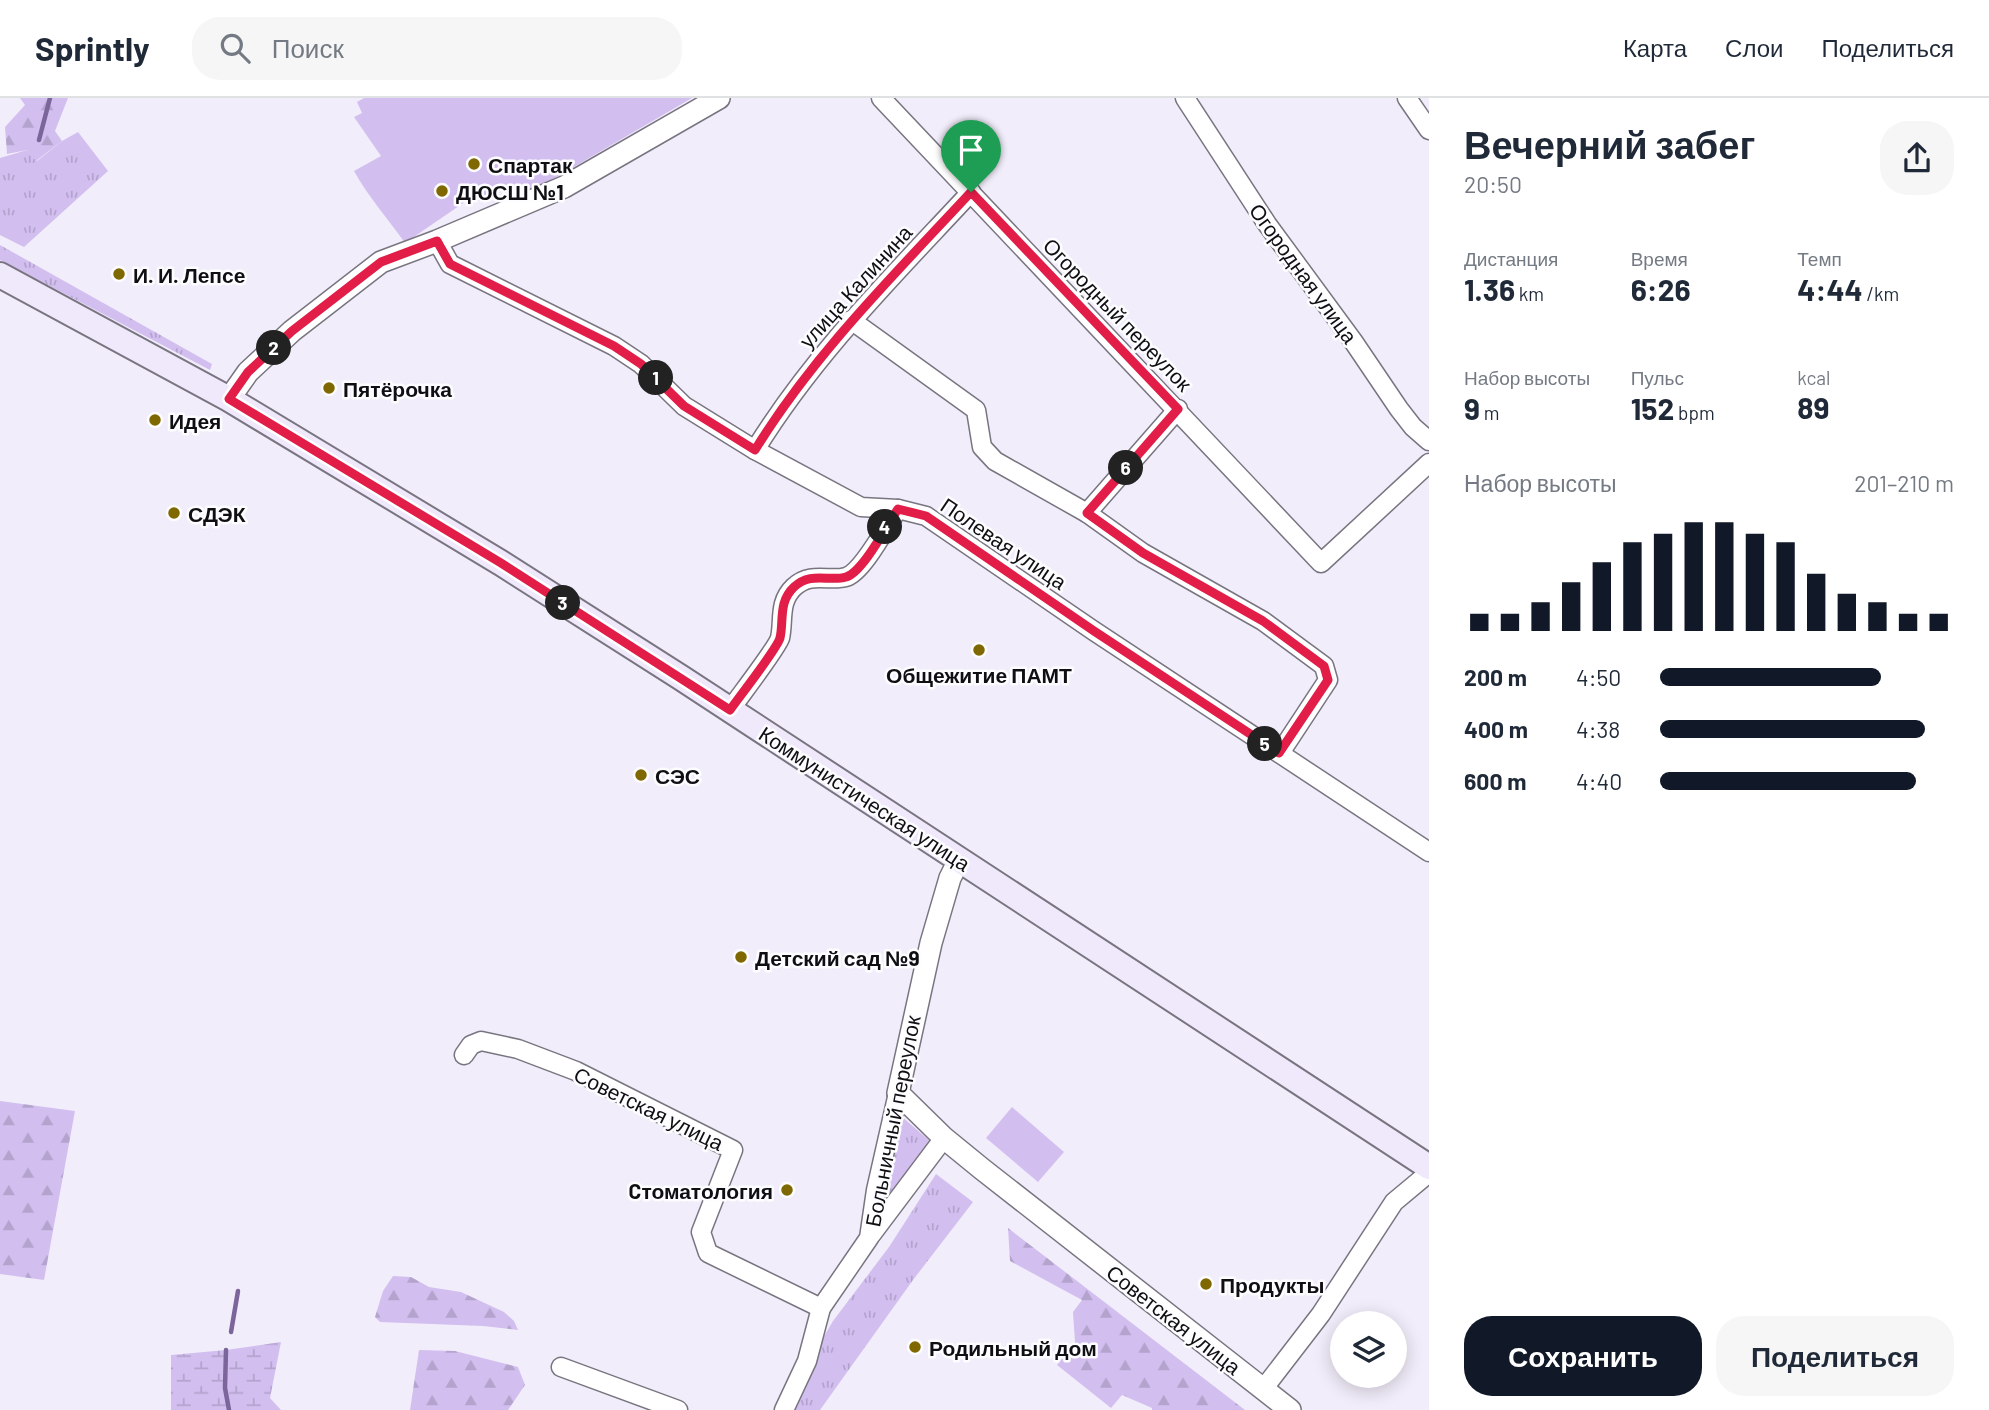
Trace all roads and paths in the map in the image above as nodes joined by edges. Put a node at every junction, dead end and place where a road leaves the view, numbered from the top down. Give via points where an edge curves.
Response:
1 (719, 98) edge
2 (881, 98) edge
3 (1185, 98) edge
4 (1407, 98) edge
5 (1429, 130) edge
6 (971, 192) junction
7 (437, 241) junction
8 (0, 275) edge
9 (851, 320) junction
10 (229, 399) junction
11 (1178, 409) junction
12 (1429, 441) edge
13 (755, 450) junction
14 (1429, 463) edge
15 (898, 509) junction
16 (1087, 513) junction
17 (730, 710) junction
18 (1279, 753) junction
19 (1429, 852) edge
20 (959, 860) junction
21 (464, 1055) dead end
22 (898, 1093) junction
23 (944, 1138) junction
24 (1429, 1169) edge
25 (869, 1238) junction
26 (821, 1308) junction
27 (561, 1367) dead end
28 (1264, 1388) junction
29 (678, 1410) edge
30 (784, 1410) edge
31 (1290, 1410) edge

1 - 7 street via 564,187
2 - 6 street, Огородный переулок
3 - 12 street, Огородная улица via 1267,224 1399,409
4 - 5 street
6 - 9 street, улица Калинина
6 - 11 street, Огородный переулок
7 - 10 street via 381,262 292,331 248,372
7 - 13 street, Полевая улица via 450,264 614,346 641,364 684,406
8 - 10 main road, Коммунистическая улица
9 - 13 street, улица Калинина via 785,402
9 - 16 street via 976,410 982,447 995,461
10 - 17 main road, Коммунистическая улица via 501,563
11 - 14 street, Огородный переулок via 1321,563
11 - 16 street
13 - 15 street, Полевая улица via 861,507
15 - 17 street via 855,572 844,578 809,579 794,587 783,604 780,640
15 - 18 street, Полевая улица via 926,516
16 - 18 street via 1143,553 1263,621 1324,666 1328,680
17 - 20 main road, Коммунистическая улица
18 - 19 street, Полевая улица
20 - 22 street, Больничный переулок via 931,943
20 - 24 main road, Коммунистическая улица
21 - 26 street, Советская улица via 481,1041 518,1049 576,1072 733,1150 701,1232 708,1253
22 - 23 street, Советская улица
22 - 25 street, Больничный переулок
23 - 25 street
23 - 28 street, Советская улица
24 - 28 street via 1394,1202 1321,1314
25 - 26 street, Больничный переулок
26 - 30 street, Больничный переулок via 807,1361
27 - 29 street
28 - 31 street, Советская улица

